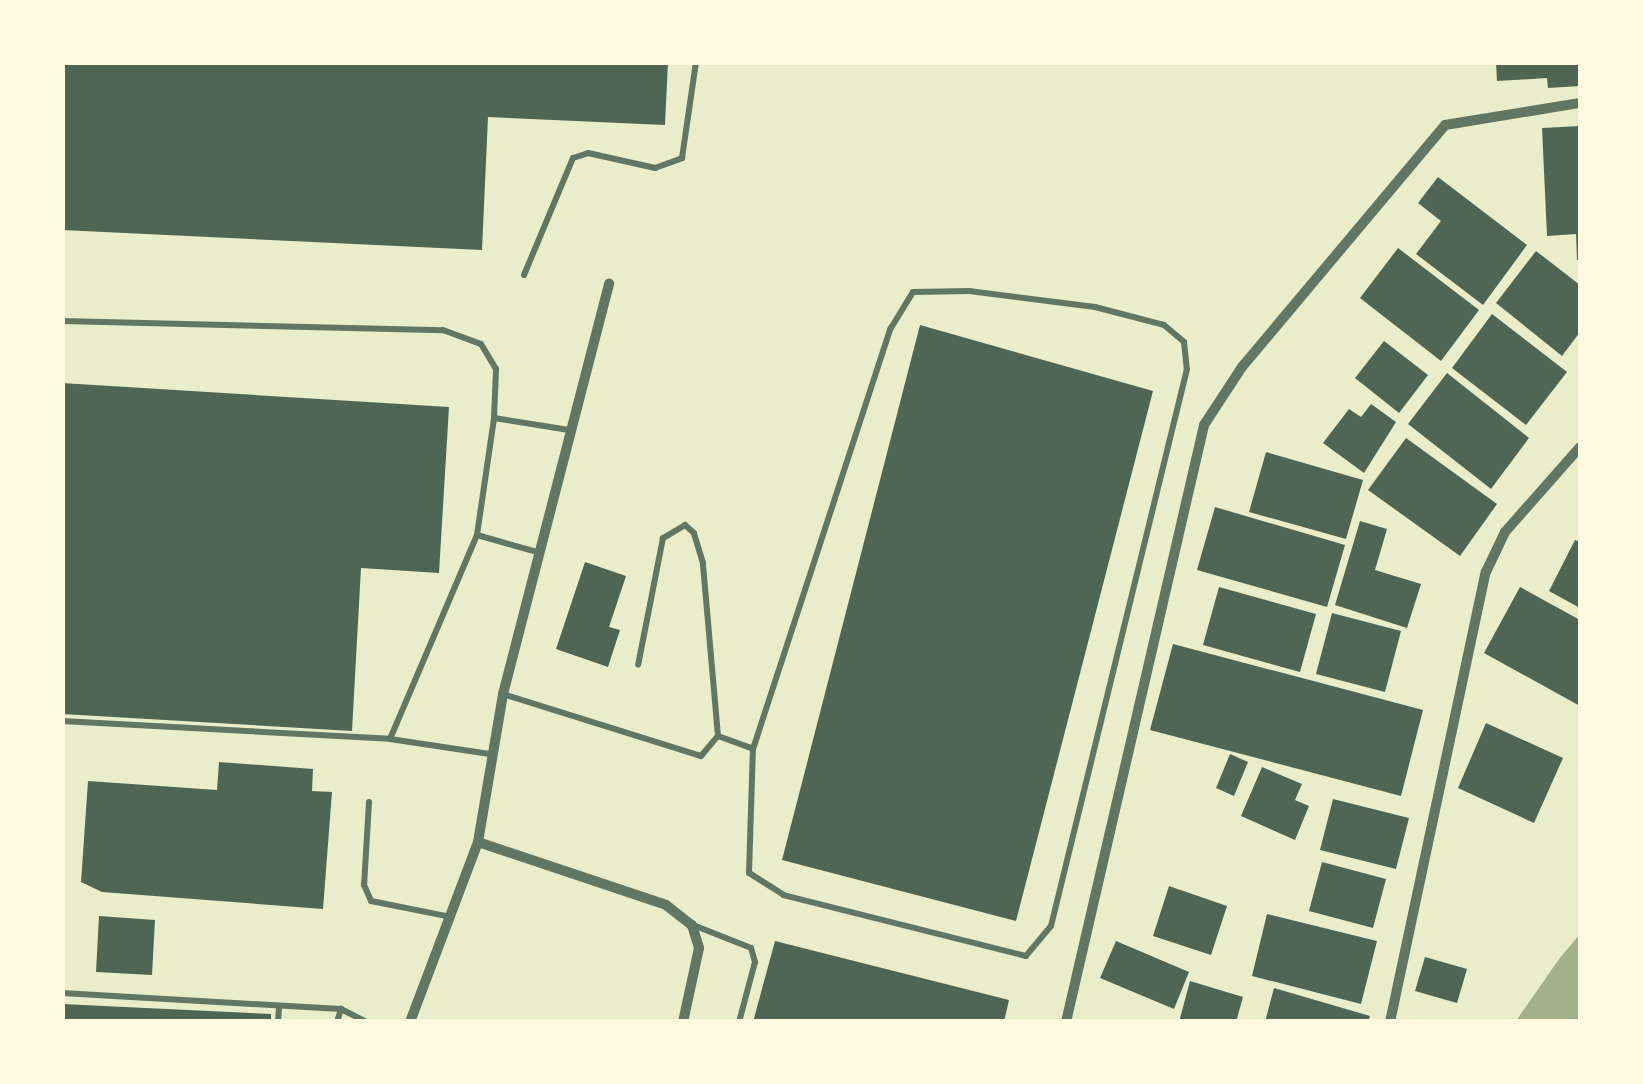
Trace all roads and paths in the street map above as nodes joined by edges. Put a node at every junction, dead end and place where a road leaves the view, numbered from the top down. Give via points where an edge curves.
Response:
1 (696, 62) edge
2 (1580, 103) edge
3 (524, 275) dead end
4 (608, 283) dead end
5 (62, 321) edge
6 (494, 418) junction
7 (569, 430) junction
8 (1580, 447) edge
9 (476, 535) junction
10 (538, 552) junction
11 (638, 665) dead end
12 (503, 694) junction
13 (62, 721) edge
14 (718, 736) junction
15 (390, 738) junction
16 (753, 750) junction
17 (490, 754) junction
18 (369, 802) dead end
19 (478, 842) junction
20 (446, 916) junction
21 (692, 924) junction
22 (62, 993) edge
23 (279, 1006) junction
24 (341, 1009) junction
25 (278, 1022) edge
26 (338, 1022) edge
27 (367, 1022) edge
28 (410, 1022) edge
29 (683, 1022) edge
30 (739, 1022) edge
31 (1066, 1022) edge
32 (1390, 1022) edge

1 - 3 lane via 682,158 655,168 588,153 573,158
2 - 31 street via 1446,124 1242,368 1204,425
4 - 7 street
5 - 6 lane via 443,330 481,344 496,369
6 - 7 lane
6 - 9 lane
7 - 10 street
8 - 32 street via 1505,532 1486,572
9 - 10 lane
9 - 15 lane
10 - 12 street
11 - 14 lane via 663,538 685,525 694,532 703,562
12 - 14 lane via 702,756
12 - 17 street
13 - 15 lane
14 - 16 lane
15 - 17 lane
16 - 16 lane via 749,874 784,896 1026,956 1051,926 1188,369 1184,342 1164,325 1096,307 968,291 913,292 891,328
17 - 19 street
18 - 20 lane via 364,885 371,901
19 - 20 street
19 - 21 street via 666,904
20 - 28 street
21 - 29 street via 699,948
21 - 30 lane via 751,948 755,962
22 - 23 lane
23 - 24 lane
23 - 25 lane
24 - 26 lane
24 - 27 lane

